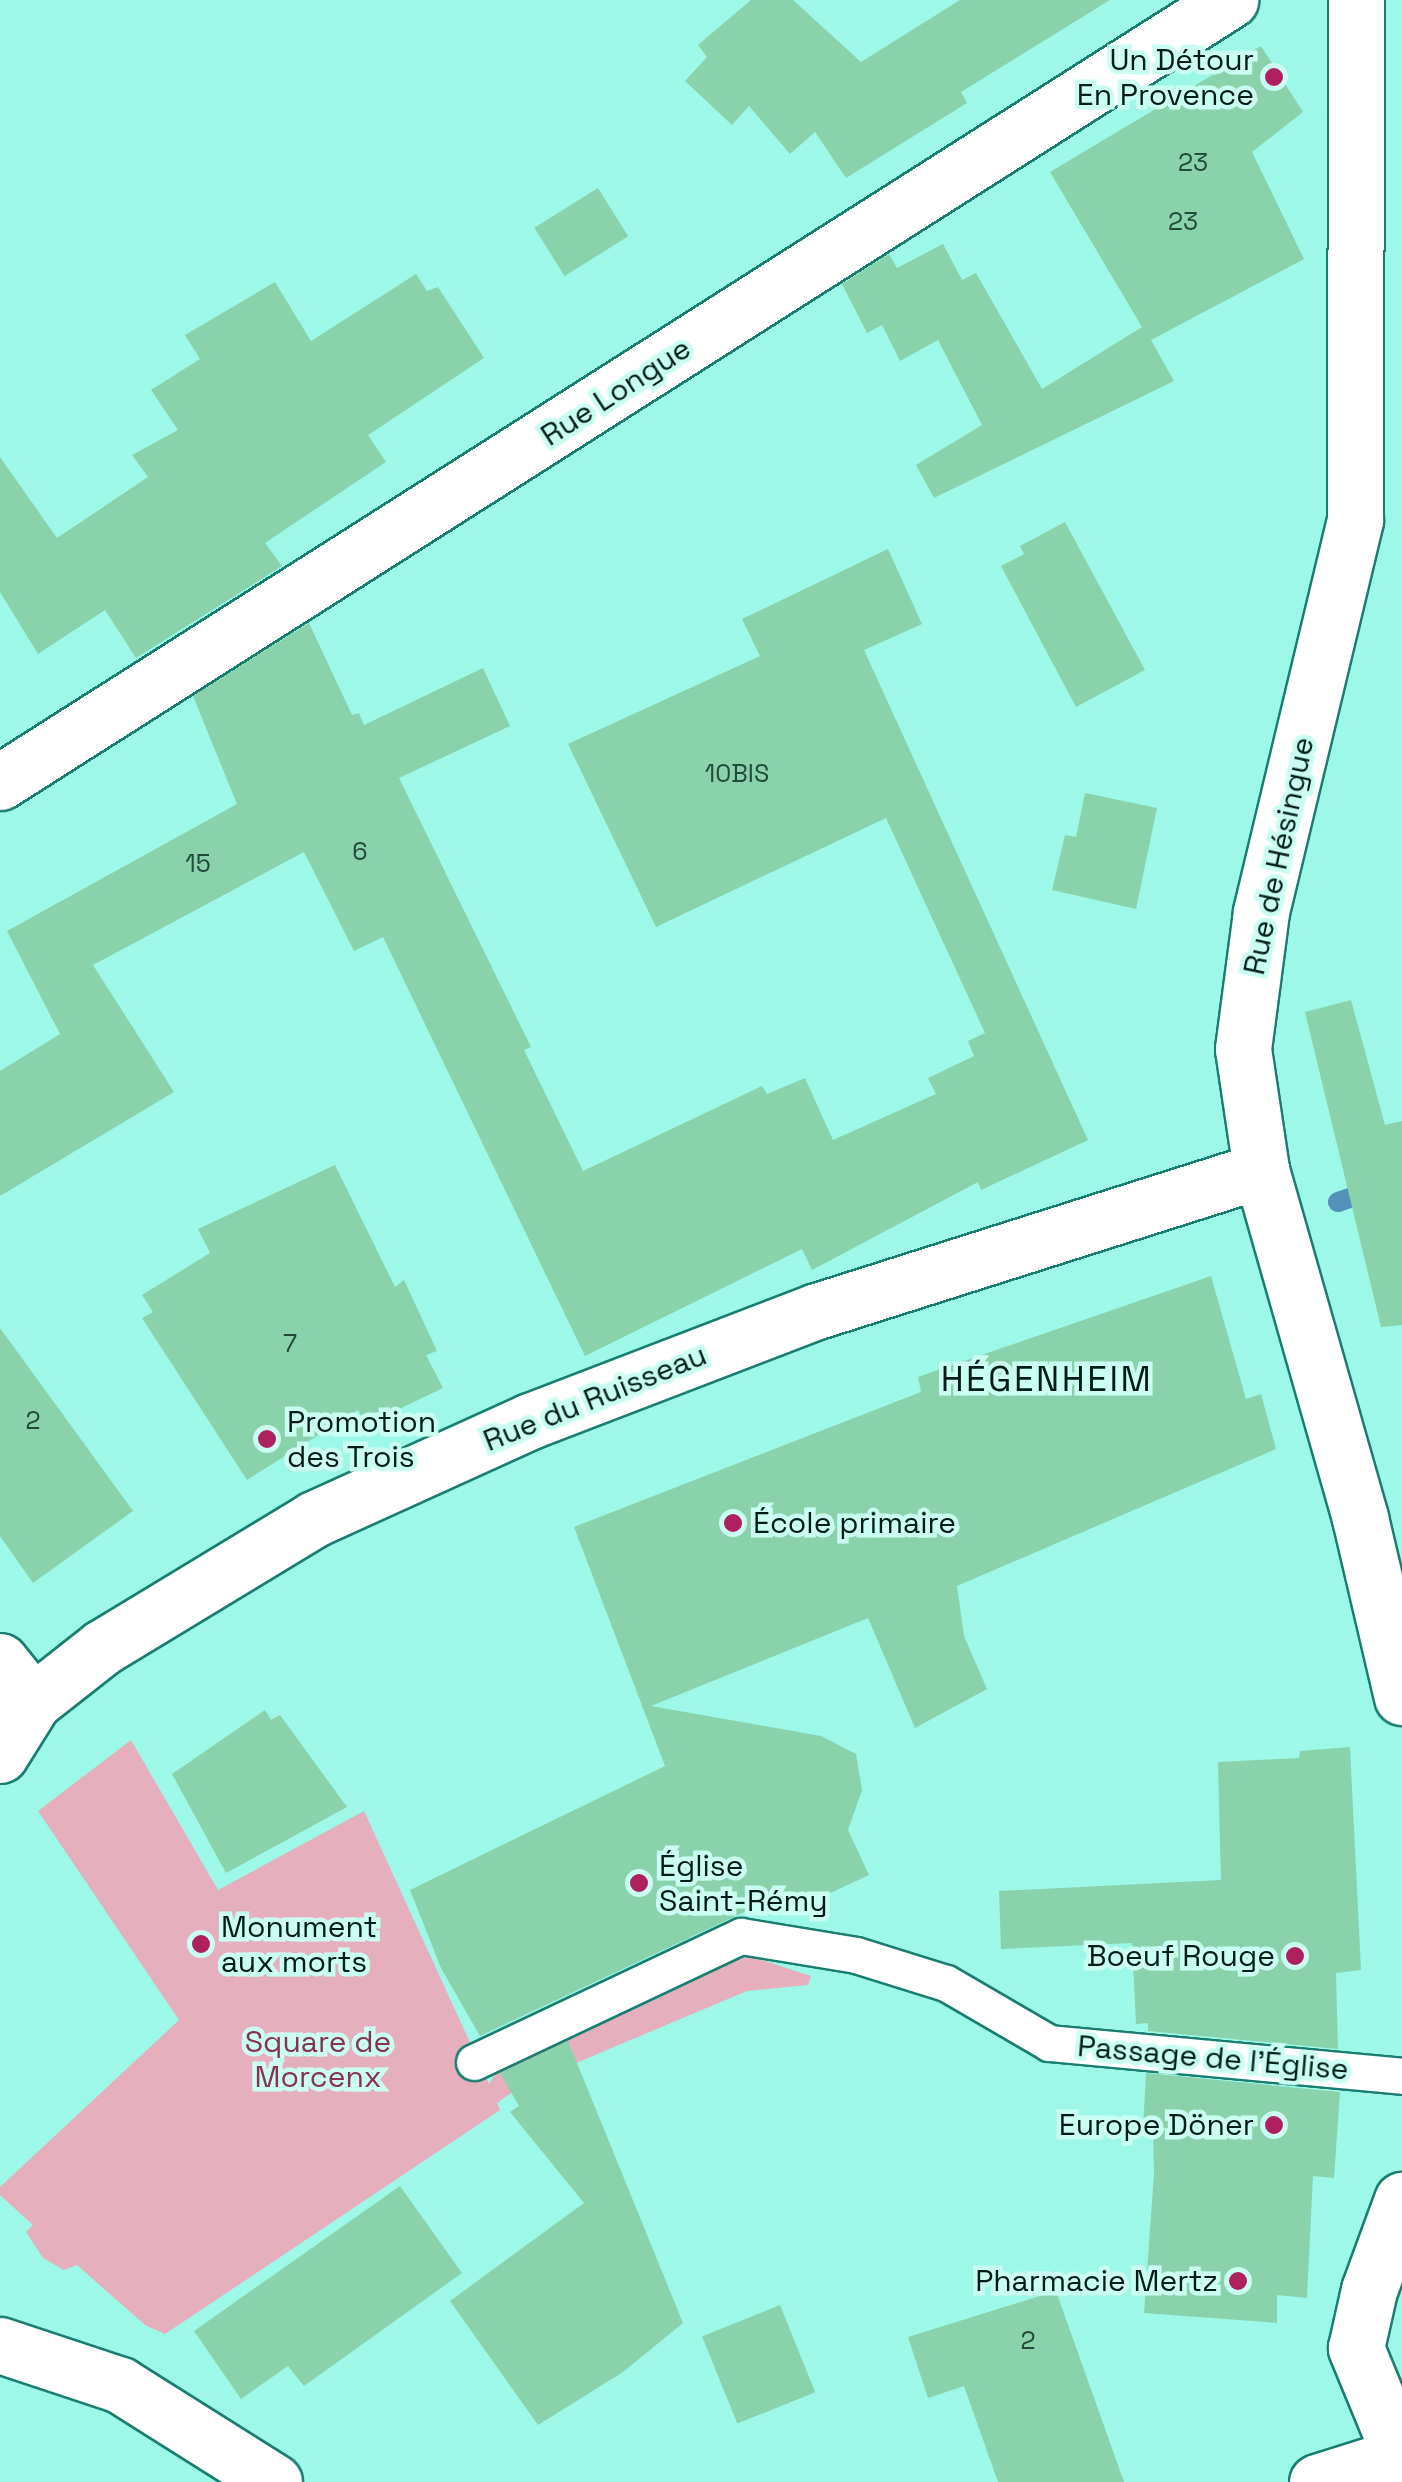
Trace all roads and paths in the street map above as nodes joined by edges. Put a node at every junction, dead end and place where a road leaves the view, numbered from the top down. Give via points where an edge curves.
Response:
1 (1230, 0) edge
2 (1356, 0) edge
3 (0, 782) edge
4 (1261, 1170) junction
5 (17, 1681) edge
6 (1402, 1698) edge
7 (0, 1755) edge
8 (474, 2062) dead end
9 (1402, 2076) edge
10 (1402, 2200) edge
11 (0, 2345) edge
12 (1401, 2454) edge
13 (274, 2482) edge
14 (1317, 2482) edge

1 - 3 street, Rue Longue
2 - 4 street, Rue de Hésingue via 1355,520 1260,912 1243,1049
4 - 5 street, Rue du Ruisseau via 817,1311 530,1421 314,1520 103,1648
4 - 6 street, Rue de Hésingue via 1360,1518
5 - 7 street, Rue du Ruisseau
8 - 9 lane, Passage de l'Église via 741,1936 856,1954 946,1983 1049,2043
10 - 12 street via 1356,2348
11 - 13 street via 120,2385
12 - 14 street

